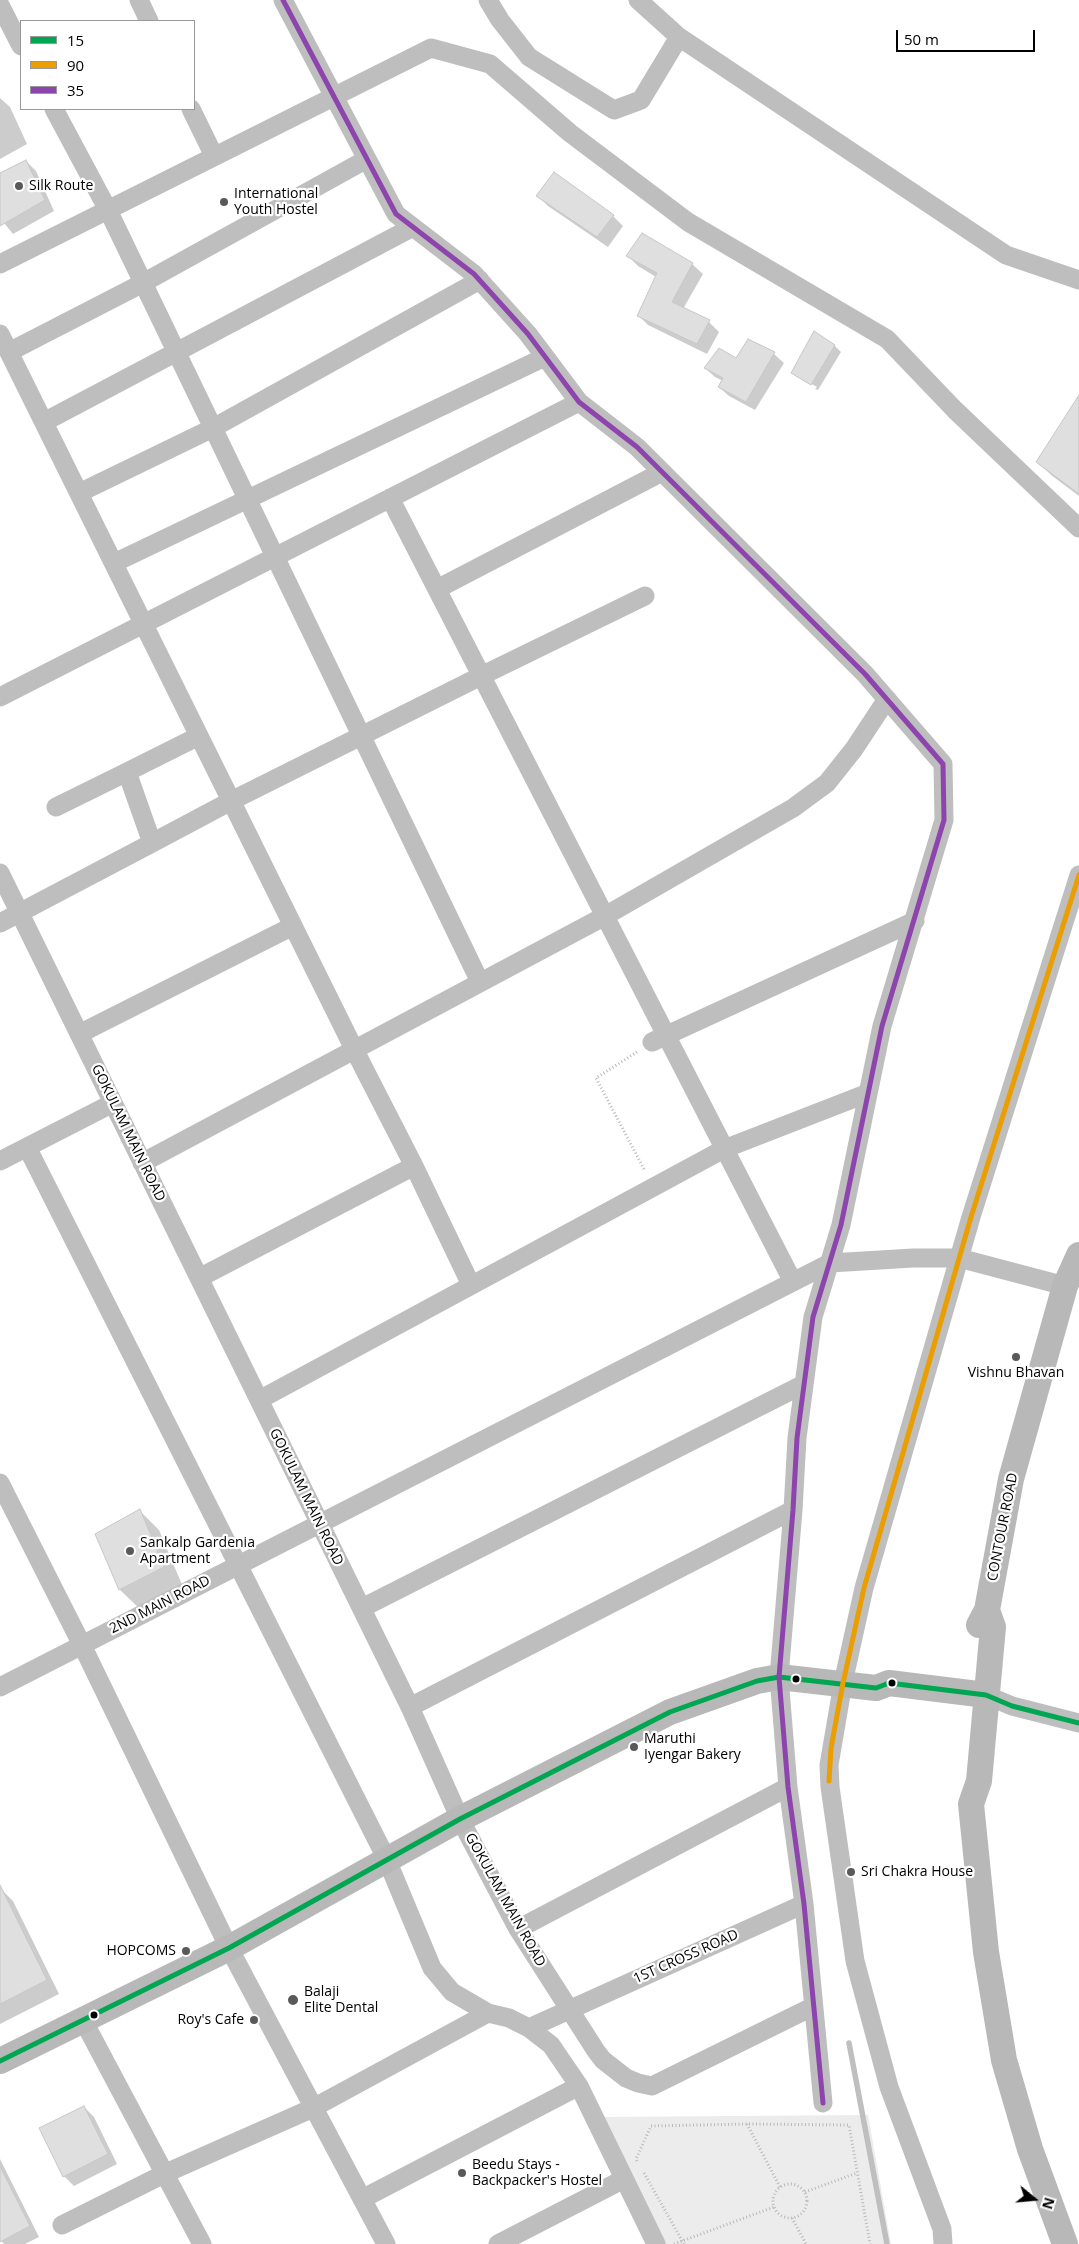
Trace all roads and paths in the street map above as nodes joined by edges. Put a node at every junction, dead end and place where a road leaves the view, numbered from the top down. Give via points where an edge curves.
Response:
1 (139, 0) edge
2 (283, 0) edge
3 (488, 0) edge
4 (638, 0) edge
5 (0, 5) edge
6 (149, 20) edge
7 (679, 37) junction
8 (20, 44) edge
9 (334, 97) junction
10 (55, 110) edge
11 (191, 110) edge
12 (214, 156) junction
13 (367, 159) junction
14 (108, 210) junction
15 (412, 227) junction
16 (0, 264) edge
17 (480, 280) junction
18 (1079, 280) edge
19 (143, 283) junction
20 (0, 334) edge
21 (9, 352) junction
22 (176, 352) junction
23 (545, 356) junction
24 (579, 402) junction
25 (44, 422) junction
26 (213, 428) junction
27 (662, 472) junction
28 (79, 493) junction
29 (390, 498) junction
30 (248, 500) junction
31 (1079, 528) edge
32 (275, 557) junction
33 (114, 563) junction
34 (437, 589) junction
35 (645, 596) dead end
36 (144, 624) junction
37 (481, 676) junction
38 (0, 697) edge
39 (887, 699) junction
40 (362, 735) junction
41 (199, 736) junction
42 (126, 772) junction
43 (231, 801) junction
44 (56, 807) dead end
45 (152, 843) junction
46 (0, 873) edge
47 (1079, 875) edge
48 (20, 913) junction
49 (605, 916) junction
50 (915, 920) junction
51 (0, 923) edge
52 (293, 926) junction
53 (480, 982) junction
54 (79, 1034) junction
55 (659, 1038) junction
56 (354, 1049) junction
57 (868, 1093) junction
58 (113, 1103) junction
59 (27, 1147) junction
60 (724, 1149) junction
61 (0, 1161) edge
62 (142, 1162) junction
63 (414, 1166) junction
64 (651, 1183) junction
65 (1079, 1255) edge
66 (959, 1258) junction
67 (830, 1263) junction
68 (199, 1278) junction
69 (793, 1282) junction
70 (471, 1285) junction
71 (1065, 1286) junction
72 (804, 1384) junction
73 (259, 1400) junction
74 (0, 1483) edge
75 (793, 1510) junction
76 (319, 1523) junction
77 (238, 1566) junction
78 (362, 1608) junction
79 (82, 1645) junction
80 (779, 1677) junction
81 (843, 1683) junction
82 (0, 1687) edge
83 (977, 1702) junction
84 (410, 1707) junction
85 (1079, 1723) edge
86 (788, 1787) junction
87 (460, 1819) junction
88 (387, 1860) junction
89 (804, 1904) junction
90 (518, 1929) junction
91 (229, 1948) junction
92 (812, 2007) junction
93 (565, 2011) junction
94 (488, 2013) junction
95 (83, 2020) junction
96 (536, 2025) junction
97 (0, 2061) edge
98 (579, 2086) junction
99 (823, 2103) dead end
100 (313, 2108) junction
101 (747, 2124) junction
102 (166, 2173) junction
103 (857, 2173) junction
104 (624, 2179) junction
105 (780, 2187) junction
106 (805, 2192) junction
107 (362, 2198) junction
108 (774, 2207) junction
109 (792, 2218) junction
110 (62, 2225) dead end
111 (683, 2242) edge
112 (1058, 2242) edge
113 (199, 2243) edge
114 (386, 2244) edge
115 (498, 2244) edge
116 (656, 2244) edge
117 (674, 2244) edge
118 (806, 2244) edge
119 (870, 2244) edge
120 (943, 2244) edge

1 - 6 street
2 - 9 street
3 - 7 street via 529,57 614,110 641,100
4 - 7 street
5 - 8 street
7 - 18 street via 1006,255
9 - 12 street
9 - 13 street
9 - 31 street via 431,48 490,64 570,133 688,222 887,339 955,410
10 - 14 street
11 - 12 street
12 - 14 street
13 - 15 street via 396,214
13 - 19 street
14 - 16 street
14 - 19 street
15 - 17 street
15 - 22 street
17 - 23 street
17 - 26 street
19 - 21 street
19 - 22 street
20 - 21 street
21 - 25 street
22 - 25 street
22 - 26 street
23 - 24 street
23 - 30 street
24 - 27 street via 637,447
24 - 29 street
25 - 28 street
26 - 28 street
26 - 30 street
27 - 34 street
27 - 39 street via 866,674
28 - 33 street
29 - 32 street
29 - 34 street
30 - 32 street
30 - 33 street
32 - 36 street
32 - 40 street
33 - 36 street
34 - 37 street
35 - 37 street
36 - 38 street
36 - 41 street
37 - 40 street
37 - 49 street
39 - 49 street via 827,783 793,808
39 - 50 street via 943,764 944,820
40 - 43 street
40 - 53 street
41 - 42 street
41 - 43 street
42 - 44 street
42 - 45 street
43 - 45 street
43 - 52 street
45 - 48 street
46 - 48 street, GOKULAM MAIN ROAD
47 - 66 street
48 - 51 street
48 - 54 street, GOKULAM MAIN ROAD
49 - 53 street
49 - 55 street
50 - 55 street
50 - 57 street via 882,1026
52 - 54 street
52 - 56 street
53 - 56 street
54 - 58 street, GOKULAM MAIN ROAD
55 - 60 street
55 - 64 path via 596,1078
56 - 62 street
56 - 63 street
57 - 60 street
57 - 67 street
58 - 59 street
58 - 62 street, GOKULAM MAIN ROAD
59 - 61 street
59 - 77 street
60 - 64 street
60 - 69 street
62 - 68 street, GOKULAM MAIN ROAD
63 - 68 street
63 - 70 street
64 - 70 street
65 - 71 main road, CONTOUR ROAD
66 - 67 street
66 - 71 street
66 - 81 street via 864,1588
67 - 69 street, 2ND MAIN ROAD
67 - 72 street via 813,1317
68 - 73 street, GOKULAM MAIN ROAD
69 - 76 street, 2ND MAIN ROAD
70 - 73 street
71 - 83 main road, CONTOUR ROAD via 1011,1479 988,1610 978,1626
72 - 75 street
72 - 78 street
73 - 76 street, GOKULAM MAIN ROAD
74 - 79 street
75 - 80 street
75 - 84 street
76 - 77 street, 2ND MAIN ROAD
76 - 78 street, GOKULAM MAIN ROAD
77 - 79 street, 2ND MAIN ROAD
77 - 88 street
78 - 84 street, GOKULAM MAIN ROAD
79 - 82 street, 2ND MAIN ROAD
79 - 91 street
80 - 81 main road
80 - 86 street
80 - 87 main road via 757,1680 670,1712
81 - 83 main road via 876,1688 885,1697
81 - 120 street via 831,1748 830,1787 855,1960 889,2087 942,2229
83 - 85 street via 1012,1706
83 - 112 main road, CONTOUR ROAD via 979,1781 971,1804 986,1952 1004,2060
84 - 87 street, GOKULAM MAIN ROAD
86 - 89 street
86 - 90 street
87 - 88 main road
87 - 90 street, GOKULAM MAIN ROAD
88 - 91 main road
88 - 94 street via 432,1968 452,1992
89 - 92 street
89 - 93 street, 1ST CROSS ROAD
90 - 93 street, GOKULAM MAIN ROAD
91 - 95 main road
91 - 100 street
92 - 93 street, GOKULAM MAIN ROAD via 652,2086 626,2078 603,2060
92 - 99 street
93 - 96 street, 1ST CROSS ROAD
94 - 96 street
94 - 100 street
95 - 97 main road
95 - 102 street
96 - 98 street
98 - 104 street
98 - 107 street
100 - 102 street
100 - 107 street
101 - 103 path via 849,2125
101 - 105 path
101 - 111 path via 651,2126 636,2159
102 - 110 street
102 - 113 street
103 - 106 path
103 - 119 path
104 - 115 street
104 - 116 street
105 - 106 path via 796,2185
105 - 108 path via 773,2196
106 - 109 path via 805,2209
107 - 114 street
108 - 109 path via 781,2216
108 - 111 path
109 - 118 path
111 - 117 path

